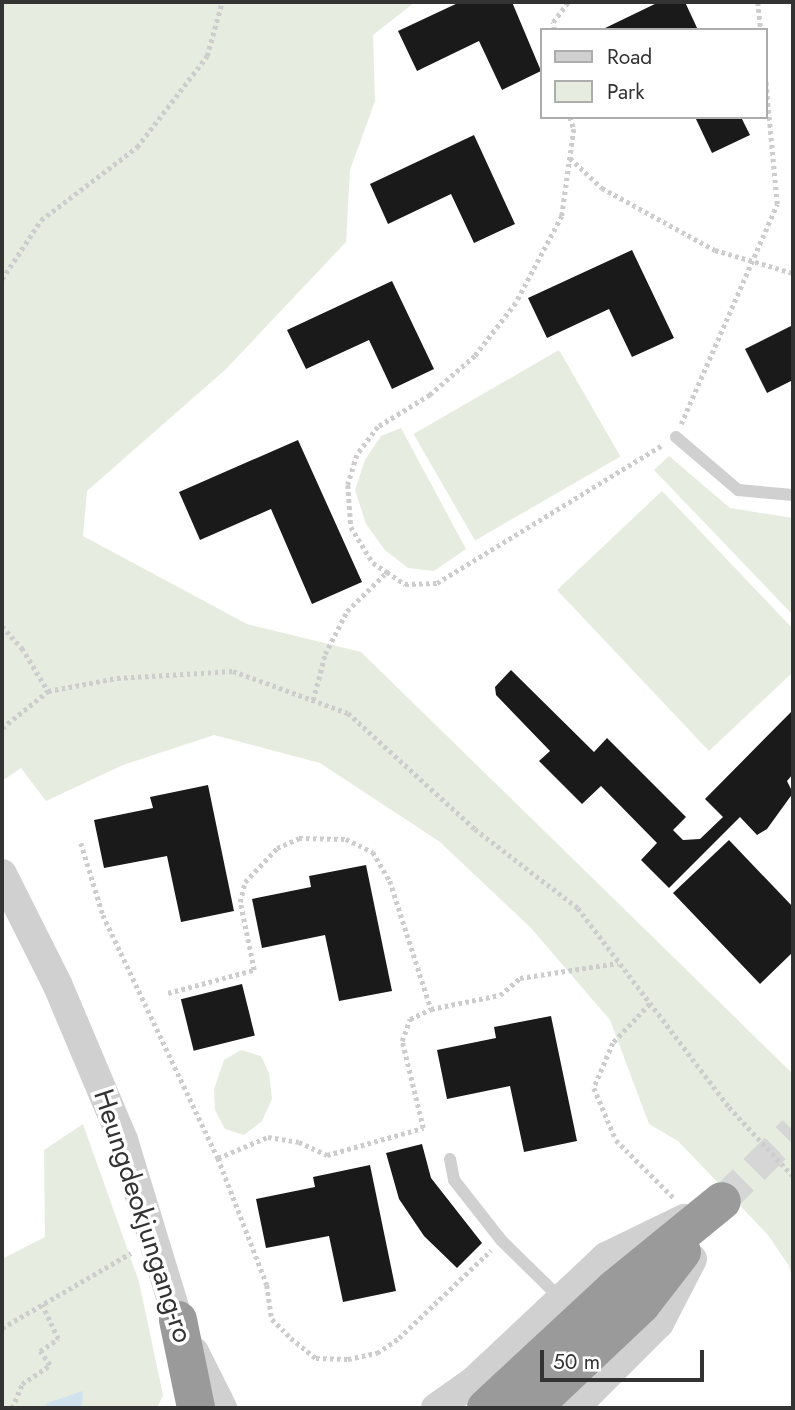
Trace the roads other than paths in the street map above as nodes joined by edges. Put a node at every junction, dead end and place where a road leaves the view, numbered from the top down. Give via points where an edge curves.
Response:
1 (676, 438) road end
2 (793, 495) edge
3 (2, 874) edge
4 (450, 1159) dead end
5 (707, 1208) junction
6 (561, 1299) junction
7 (178, 1320) junction
8 (195, 1408) edge
9 (206, 1408) edge
10 (222, 1408) edge
11 (436, 1408) edge
12 (486, 1408) edge
13 (532, 1408) edge
14 (574, 1408) edge

1 - 2 lane via 738,489
3 - 7 street, Heungdeokjungang-ro via 58,986 123,1140
4 - 6 lane via 454,1180 501,1240
5 - 6 street via 606,1257
5 - 12 highway
5 - 13 highway via 641,1305
5 - 14 street via 659,1323
6 - 11 street via 473,1382
7 - 8 highway
7 - 9 street, Heungdeokjungang-ro
7 - 10 street

